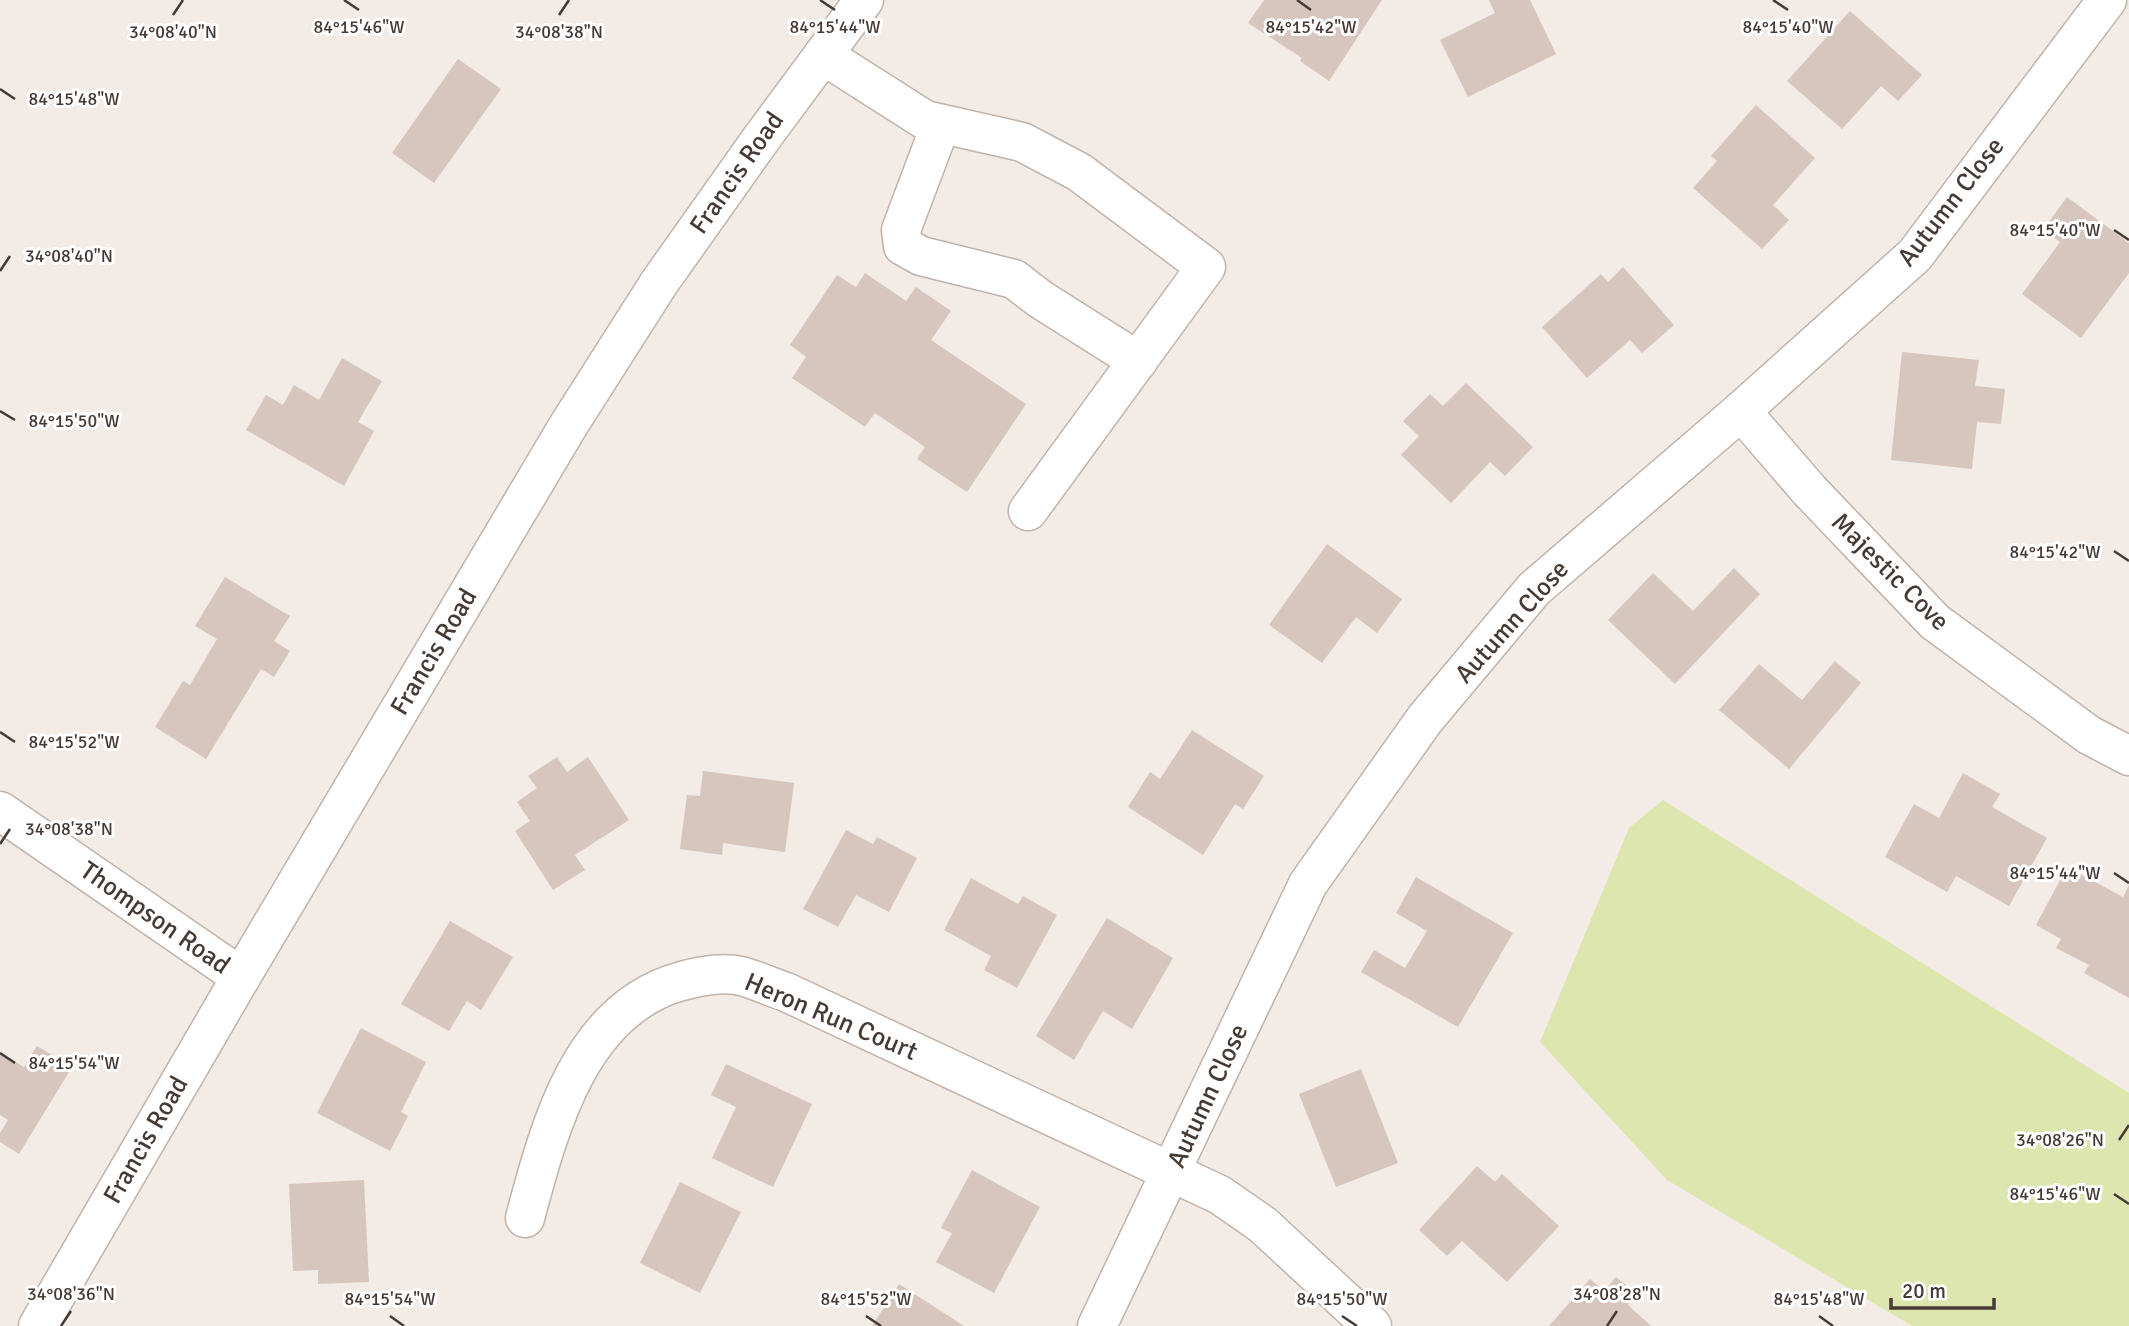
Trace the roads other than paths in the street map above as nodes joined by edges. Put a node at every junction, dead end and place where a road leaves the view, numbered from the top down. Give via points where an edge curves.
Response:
1 (864, 0) edge
2 (2107, 0) edge
3 (823, 55) junction
4 (941, 124) junction
5 (1138, 361) junction
6 (1741, 411) junction
7 (1028, 511) dead end
8 (2129, 756) edge
9 (0, 811) edge
10 (241, 977) junction
11 (1171, 1174) junction
12 (525, 1218) dead end
13 (38, 1326) edge
14 (1097, 1326) edge
15 (1372, 1326) edge

1 - 3 street, Francis Road
2 - 6 street, Autumn Close via 1915,255
3 - 4 street via 925,120
3 - 10 street, Francis Road via 659,283 568,426
4 - 5 street via 901,230 903,246 921,256 1014,279
4 - 5 street via 1022,142 1079,172 1206,267
5 - 7 street
6 - 8 street, Majestic Cove via 1935,622 2089,735
6 - 11 street, Autumn Close via 1534,589 1425,719 1308,884
9 - 10 street, Thompson Road
10 - 13 street, Francis Road
11 - 12 street, Heron Run Court via 786,992 738,975 698,976 659,987 618,1016 584,1055 544,1146
11 - 14 street, Autumn Close
11 - 15 street, Heron Run Court via 1220,1195 1263,1225

